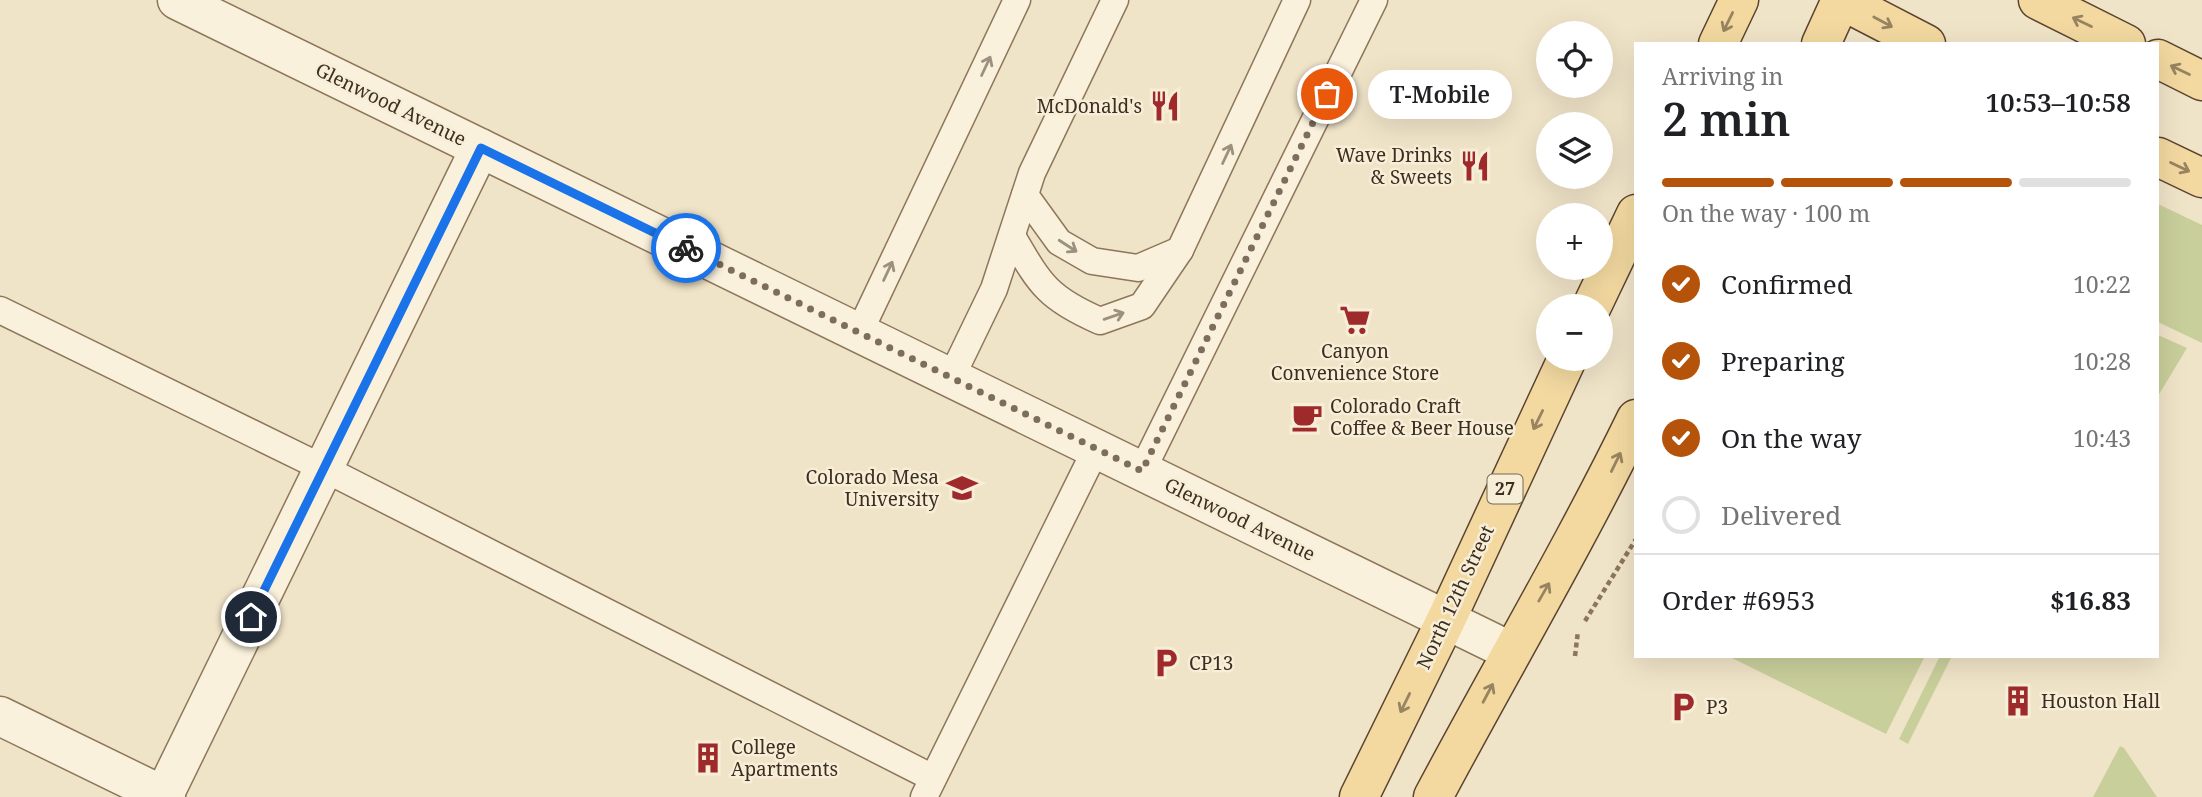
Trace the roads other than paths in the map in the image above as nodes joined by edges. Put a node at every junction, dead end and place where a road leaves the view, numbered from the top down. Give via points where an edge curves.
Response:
1 (177, 0) edge
2 (1017, 0) edge
3 (1115, 0) edge
4 (1297, 0) edge
5 (1374, 0) edge
6 (1739, 0) edge
7 (1841, 0) edge
8 (2038, 0) edge
9 (1719, 42) edge
10 (1822, 42) edge
11 (1922, 42) edge
12 (2122, 42) edge
13 (2159, 60) edge
14 (2202, 81) edge
15 (481, 148) junction
16 (2159, 157) edge
17 (2202, 178) edge
18 (1025, 195) junction
19 (1634, 218) edge
20 (1012, 236) junction
21 (1181, 250) junction
22 (1598, 294) edge
23 (0, 310) edge
24 (859, 333) junction
25 (1561, 371) edge
26 (951, 378) junction
27 (1634, 423) edge
28 (1096, 449) junction
29 (323, 468) junction
30 (1142, 471) junction
31 (1447, 620) junction
32 (1510, 651) junction
33 (0, 716) edge
34 (929, 788) edge
35 (164, 797) edge
36 (1359, 797) edge
37 (1433, 797) edge

1 - 15 street, Glenwood Avenue
24 -> 2 lane
3 - 18 lane
21 -> 4 lane
5 - 30 lane
6 -> 9 main road
7 - 10 main road
7 -> 11 main road
12 -> 8 main road
14 -> 13 main road
15 - 24 street, Glenwood Avenue
15 - 29 street
16 -> 17 main road
18 - 20 lane
18 -> 21 lane via 1059,242 1092,261 1138,268
19 - 22 main road
20 -> 21 lane via 1040,284 1071,308 1100,321 1142,306
20 - 26 lane via 994,289
23 - 29 lane
24 - 26 street, Glenwood Avenue
25 -> 31 main road, North 12th Street / 27
26 - 28 street, Glenwood Avenue
32 -> 27 main road via 1595,504
28 - 30 street, Glenwood Avenue
28 - 34 lane
29 - 34 lane
29 - 35 street
30 - 31 street, Glenwood Avenue
31 - 32 street, Glenwood Avenue
31 -> 36 main road, North 12th Street / 27
37 -> 32 main road
33 - 35 street

